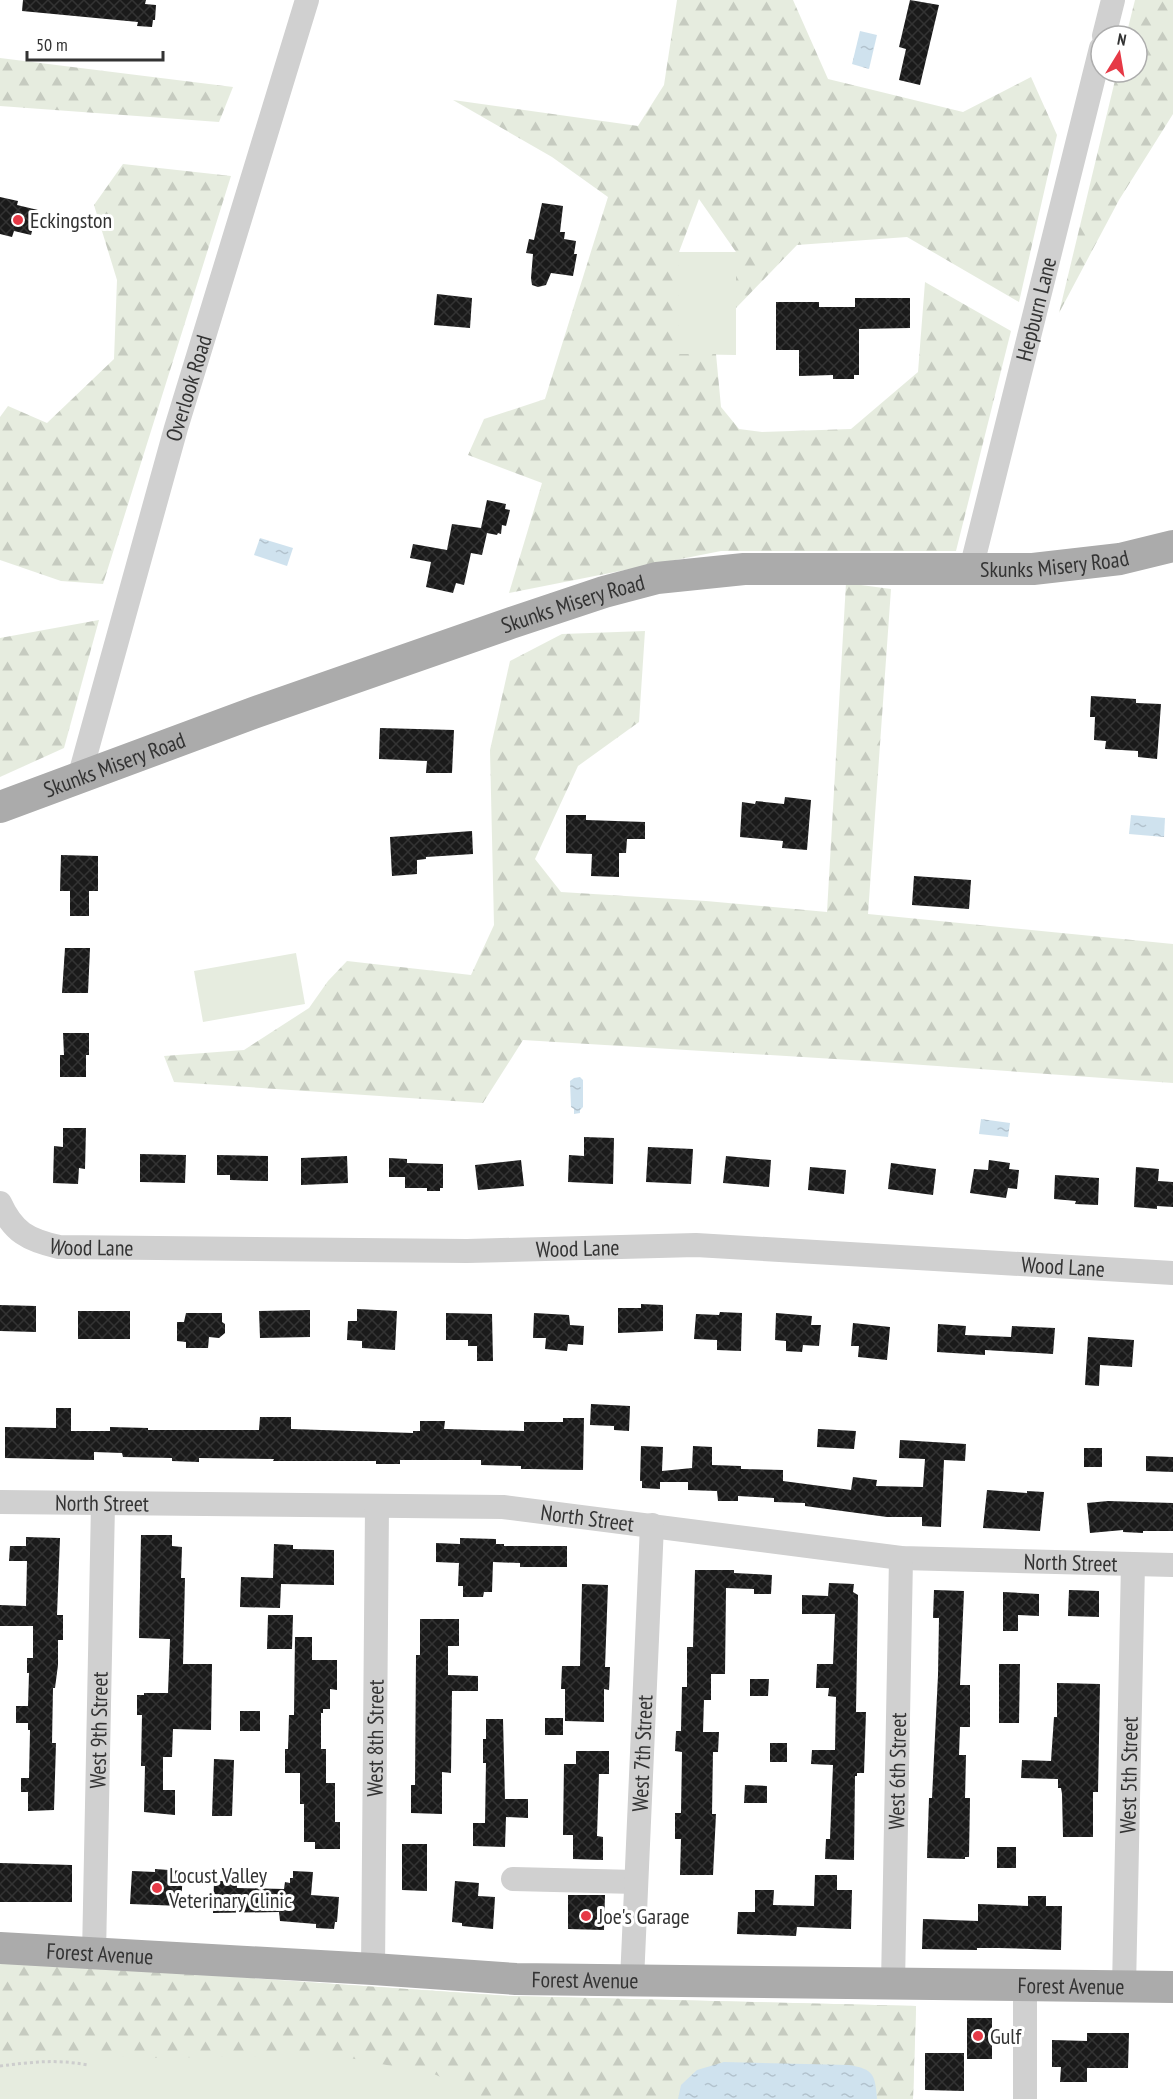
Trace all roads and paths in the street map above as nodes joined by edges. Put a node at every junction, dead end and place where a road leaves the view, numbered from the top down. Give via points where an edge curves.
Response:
1 (307, 0) edge
2 (1113, 0) edge
3 (1107, 24) edge
4 (1092, 84) edge
5 (1173, 546) edge
6 (971, 569) junction
7 (79, 778) junction
8 (0, 807) edge
9 (0, 1203) edge
10 (1173, 1273) edge
11 (0, 1502) edge
12 (103, 1504) junction
13 (377, 1507) junction
14 (652, 1526) junction
15 (901, 1558) junction
16 (1133, 1564) junction
17 (1173, 1564) edge
18 (513, 1879) dead end
19 (636, 1882) junction
20 (0, 1948) edge
21 (94, 1955) junction
22 (373, 1969) junction
23 (632, 1981) junction
24 (892, 1984) junction
25 (1025, 1984) junction
26 (1124, 1987) junction
27 (1173, 1987) edge
28 (88, 2065) dead end
29 (0, 2066) edge
30 (1025, 2099) edge

1 - 7 street, Overlook Road via 176,428
2 - 3 street
4 - 6 street, Hepburn Lane
5 - 6 main road, Skunks Misery Road via 1120,559 1055,567
6 - 7 main road, Skunks Misery Road via 744,569 657,578 503,626
7 - 8 main road, Skunks Misery Road
9 - 10 street, Wood Lane via 22,1234 36,1242 59,1246 467,1251 696,1245
11 - 12 street, North Street
12 - 13 street, North Street
12 - 21 street, West 9th Street
13 - 14 street, North Street via 503,1507
13 - 22 street, West 8th Street
14 - 15 street, North Street
14 - 19 street, West 7th Street
15 - 16 street, North Street
15 - 24 street, West 6th Street
16 - 17 street, North Street
16 - 26 street, West 5th Street
18 - 19 street
19 - 23 street, West 7th Street
20 - 21 main road, Forest Avenue
21 - 22 main road, Forest Avenue
22 - 23 main road, Forest Avenue via 516,1979
23 - 24 main road, Forest Avenue
24 - 25 main road, Forest Avenue
25 - 26 main road, Forest Avenue
25 - 30 street
26 - 27 main road, Forest Avenue
28 - 29 path via 45,2060

